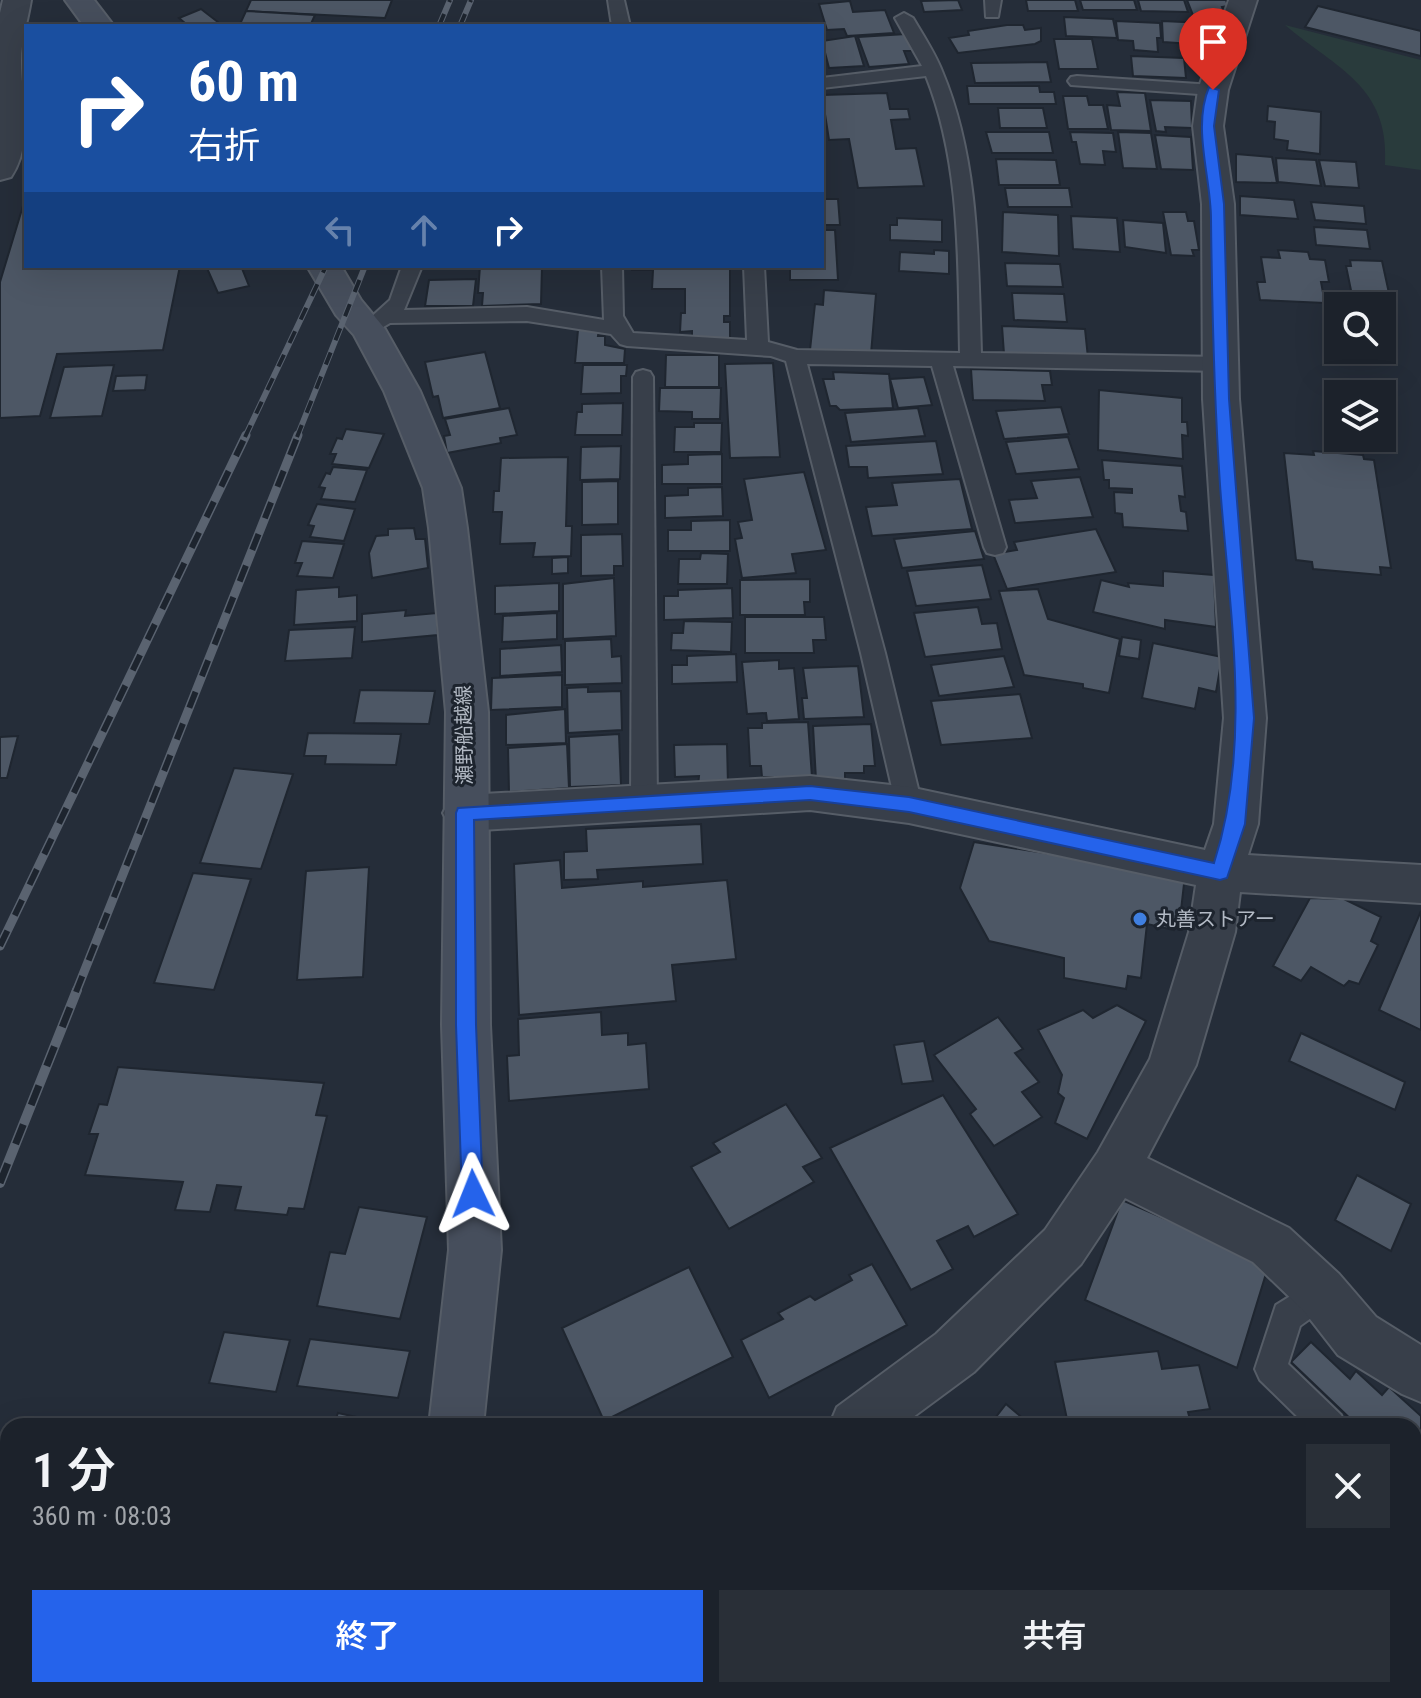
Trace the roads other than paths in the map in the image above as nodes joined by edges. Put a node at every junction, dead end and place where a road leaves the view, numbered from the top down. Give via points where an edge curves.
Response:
1 (17, 0) edge
2 (79, 0) edge
3 (616, 0) edge
4 (1243, 0) edge
5 (904, 18) dead end
6 (97, 24) edge
7 (621, 24) edge
8 (934, 70) junction
9 (1077, 81) dead end
10 (824, 83) edge
11 (1213, 90) junction
12 (0, 170) edge
13 (325, 268) edge
14 (411, 268) edge
15 (612, 268) edge
16 (754, 268) edge
17 (377, 323) junction
18 (614, 328) junction
19 (758, 348) junction
20 (795, 357) junction
21 (941, 361) junction
22 (971, 362) junction
23 (1222, 364) junction
24 (643, 377) dead end
25 (995, 547) dead end
26 (644, 803) junction
27 (909, 805) junction
28 (465, 813) junction
29 (1220, 872) junction
30 (1421, 884) edge
31 (1116, 1168) junction
32 (1321, 1292) junction
33 (1421, 1375) edge
34 (457, 1418) edge
35 (867, 1418) edge
36 (1322, 1418) edge

1 - 12 street via 6,58 9,130
2 - 6 main road
3 - 7 lane
4 - 11 street
5 - 8 lane
8 - 10 lane
8 - 22 lane via 966,195
9 - 11 lane
11 - 23 street via 1208,126 1218,204
13 - 17 main road, 瀬野船越線 via 348,307
14 - 17 lane via 399,303
15 - 18 lane
16 - 19 lane
17 - 18 lane via 527,314
17 - 28 main road, 瀬野船越線 via 442,488 467,712
18 - 19 lane via 627,339
19 - 20 lane
20 - 21 lane
20 - 27 lane
21 - 22 lane
21 - 25 lane
22 - 23 lane
23 - 29 street via 1245,718 1236,824
24 - 26 lane
26 - 27 street via 810,793
26 - 28 street
27 - 29 street
28 - 34 main road, 瀬野船越線 via 475,1250
29 - 30 street
29 - 31 street via 1212,932 1172,1065
31 - 32 street via 1271,1245
31 - 35 street via 1063,1247 955,1353
32 - 33 street via 1357,1336
32 - 36 lane via 1287,1316 1271,1369

